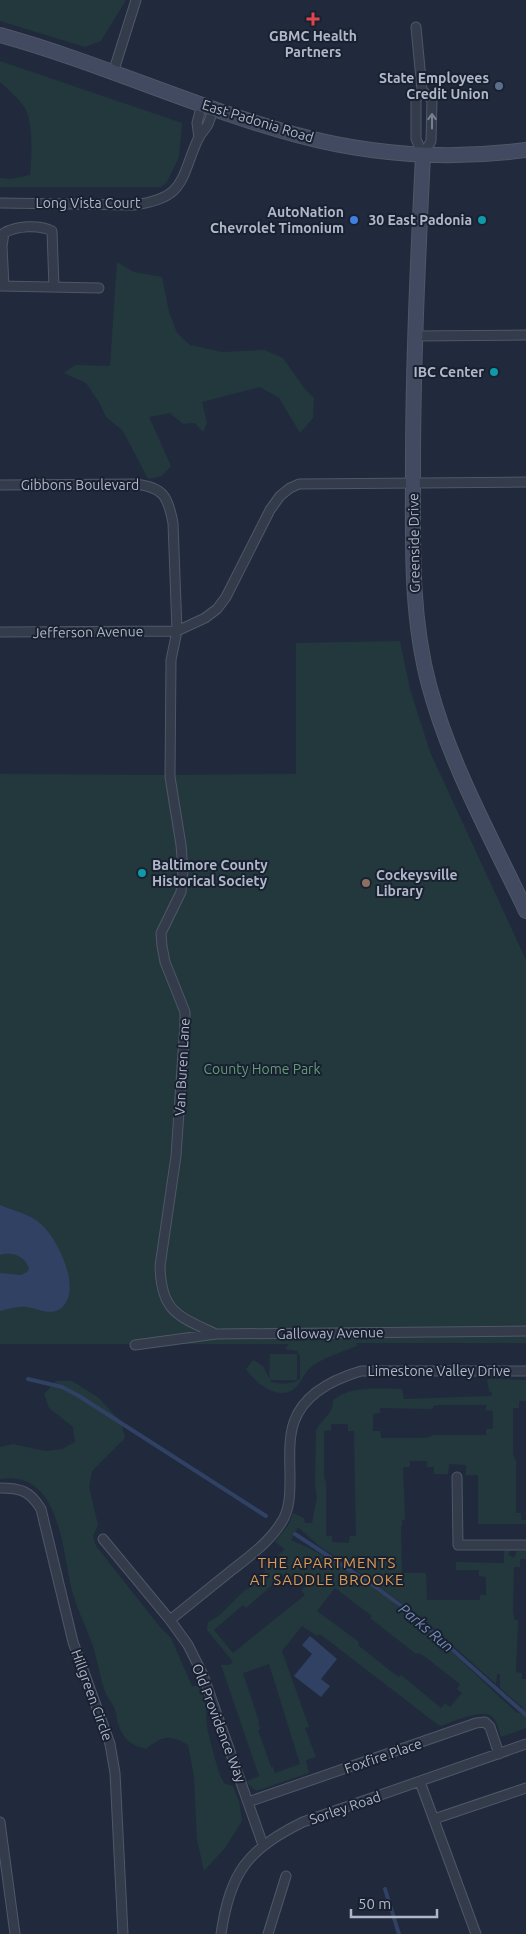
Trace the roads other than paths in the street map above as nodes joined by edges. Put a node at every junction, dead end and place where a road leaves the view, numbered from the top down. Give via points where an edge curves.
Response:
1 (136, 0) edge
2 (416, 27) dead end
3 (0, 35) edge
4 (113, 72) junction
5 (422, 90) junction
6 (208, 106) junction
7 (526, 150) edge
8 (423, 155) junction
9 (0, 203) edge
10 (2, 286) edge
11 (54, 287) junction
12 (99, 288) dead end
13 (526, 335) edge
14 (414, 336) junction
15 (413, 482) junction
16 (526, 482) edge
17 (0, 485) edge
18 (176, 631) junction
19 (0, 632) edge
20 (526, 911) edge
21 (526, 1331) edge
22 (216, 1334) junction
23 (135, 1345) dead end
24 (526, 1371) edge
25 (457, 1477) dead end
26 (0, 1488) edge
27 (103, 1539) dead end
28 (526, 1545) edge
29 (170, 1620) junction
30 (526, 1744) edge
31 (499, 1754) junction
32 (420, 1782) junction
33 (526, 1788) edge
34 (248, 1802) junction
35 (434, 1819) junction
36 (0, 1822) edge
37 (263, 1844) junction
38 (286, 1876) dead end
39 (15, 1934) edge
40 (123, 1934) edge
41 (222, 1934) edge
42 (268, 1934) edge
43 (476, 1934) edge

1 - 4 street
2 - 5 street
3 - 4 street, East Padonia Road
4 - 6 street, East Padonia Road
5 - 8 street via 416,100 416,139
8 -> 5 street via 431,141 432,100
6 - 8 street, East Padonia Road via 320,141
6 - 9 street, Long Vista Court via 207,126 199,138 186,174 165,197 134,205
7 - 8 street, East Padonia Road
8 - 14 street, Greenside Drive
10 - 11 street, Long Vista Court
10 - 11 street, Long Vista Court via 4,233 13,227 27,227 52,231
11 - 12 street, Long Vista Court
13 - 14 street
14 - 15 street, Greenside Drive
15 - 16 street
15 - 18 street via 316,483 290,488 270,510 237,578 217,609
15 - 20 street, Greenside Drive via 415,606 428,683 447,743
17 - 18 street, Gibbons Boulevard via 135,484 158,489 170,508 173,523
18 - 19 street, Jefferson Avenue
18 - 22 street, Van Buren Lane via 171,660 170,777 183,870 181,892 161,933 165,962 185,1012 185,1024 176,1156 160,1280 165,1300 178,1315
21 - 22 street, Galloway Avenue
22 - 23 street, Galloway Avenue
24 - 29 street, Limestone Valley Drive via 361,1371 325,1385 301,1408 294,1422 290,1494 282,1522 261,1546
25 - 28 street via 458,1545
26 - 40 street, Hillgreen Circle via 24,1491 41,1509 73,1642 110,1744 115,1773
27 - 29 street, Old Providence Way
29 - 34 street, Old Providence Way via 203,1674
30 - 31 street, Sorley Road
31 - 32 street, Sorley Road
31 - 34 street, Foxfire Place via 490,1727 485,1722 476,1723
32 - 35 street
32 - 37 street, Sorley Road via 303,1822
33 - 35 street
34 - 37 street, Old Providence Way
35 - 43 street
36 - 39 street
37 - 41 street, Sorley Road via 234,1881 225,1907
38 - 42 street

